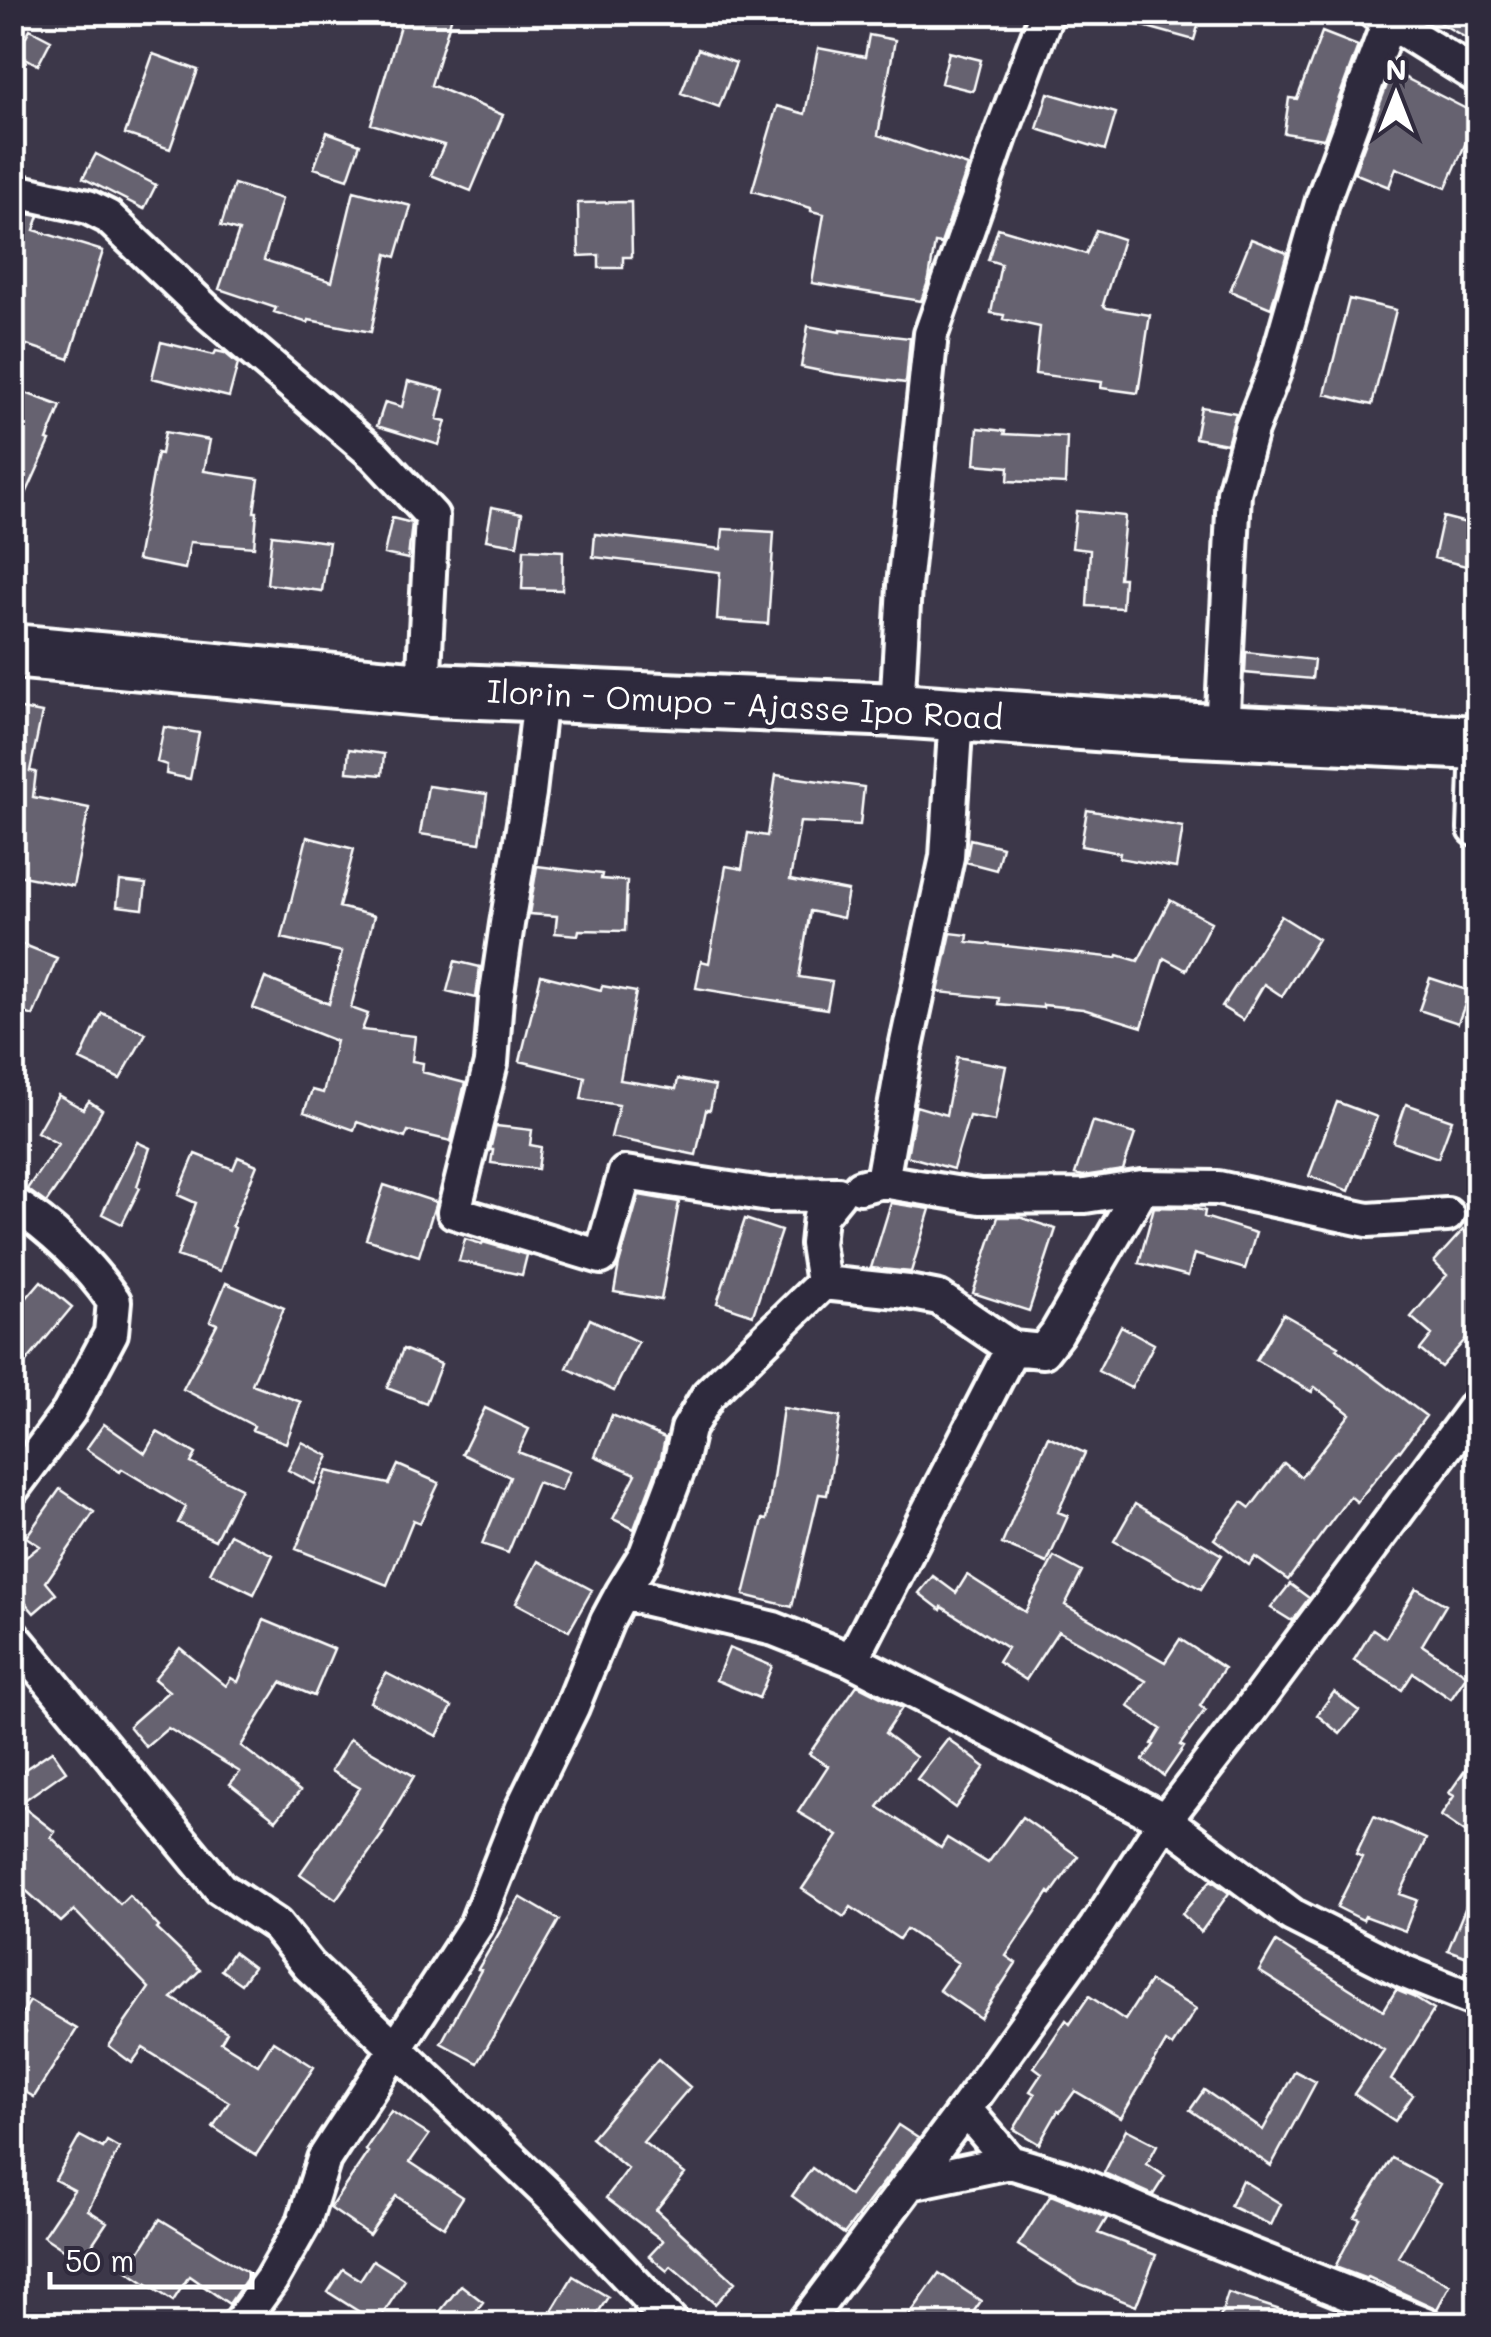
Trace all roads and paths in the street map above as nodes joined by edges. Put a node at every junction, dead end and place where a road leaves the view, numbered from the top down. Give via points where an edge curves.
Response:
1 (1046, 12) edge
2 (1381, 17) edge
3 (1478, 77) edge
4 (12, 190) edge
5 (12, 651) edge
6 (423, 689) junction
7 (540, 696) junction
8 (897, 710) junction
9 (956, 715) junction
10 (1222, 731) junction
11 (1478, 743) edge
12 (1478, 830) edge
13 (882, 1181) junction
14 (1142, 1187) junction
15 (838, 1194) junction
16 (12, 1203) edge
17 (1447, 1215) dead end
18 (823, 1283) junction
19 (1012, 1348) junction
20 (1478, 1403) edge
21 (12, 1488) edge
22 (622, 1593) junction
23 (12, 1634) edge
24 (852, 1660) junction
25 (1165, 1820) junction
26 (1478, 2001) edge
27 (396, 2049) junction
28 (965, 2109) junction
29 (1010, 2162) junction
30 (910, 2183) junction
31 (240, 2324) edge
32 (673, 2324) edge
33 (804, 2324) edge
34 (1424, 2324) edge

1 - 8 street via 930,334
2 - 3 street
2 - 10 street via 1234,493
4 - 6 street via 108,217 375,454 432,516
5 - 6 highway, Ilorin - Omupo - Ajasse Ipo Road
6 - 7 highway, Ilorin - Omupo - Ajasse Ipo Road
7 - 8 highway, Ilorin - Omupo - Ajasse Ipo Road
7 - 15 street via 491,1063 454,1212 601,1257 625,1174 769,1196
8 - 9 highway, Ilorin - Omupo - Ajasse Ipo Road
9 - 10 highway, Ilorin - Omupo - Ajasse Ipo Road
9 - 13 street via 947,857
10 - 11 highway, Ilorin - Omupo - Ajasse Ipo Road
11 - 12 street
13 - 14 street via 980,1197 1084,1196
13 - 15 street
14 - 17 street via 1218,1188 1368,1220
14 - 19 street via 1044,1351
15 - 18 street via 820,1216
16 - 21 street via 34,1216 114,1301 111,1332 69,1412
18 - 19 street via 938,1298
18 - 22 street via 708,1395 688,1429 646,1554
19 - 24 street
20 - 25 street
22 - 24 street via 774,1629
22 - 27 street via 476,1925
23 - 27 street via 220,1888 276,1925
24 - 25 street
25 - 26 street via 1292,1915
25 - 28 street
27 - 31 street via 324,2159 304,2222
27 - 32 street
28 - 29 street
28 - 30 street
29 - 30 street
29 - 34 street
30 - 33 street

